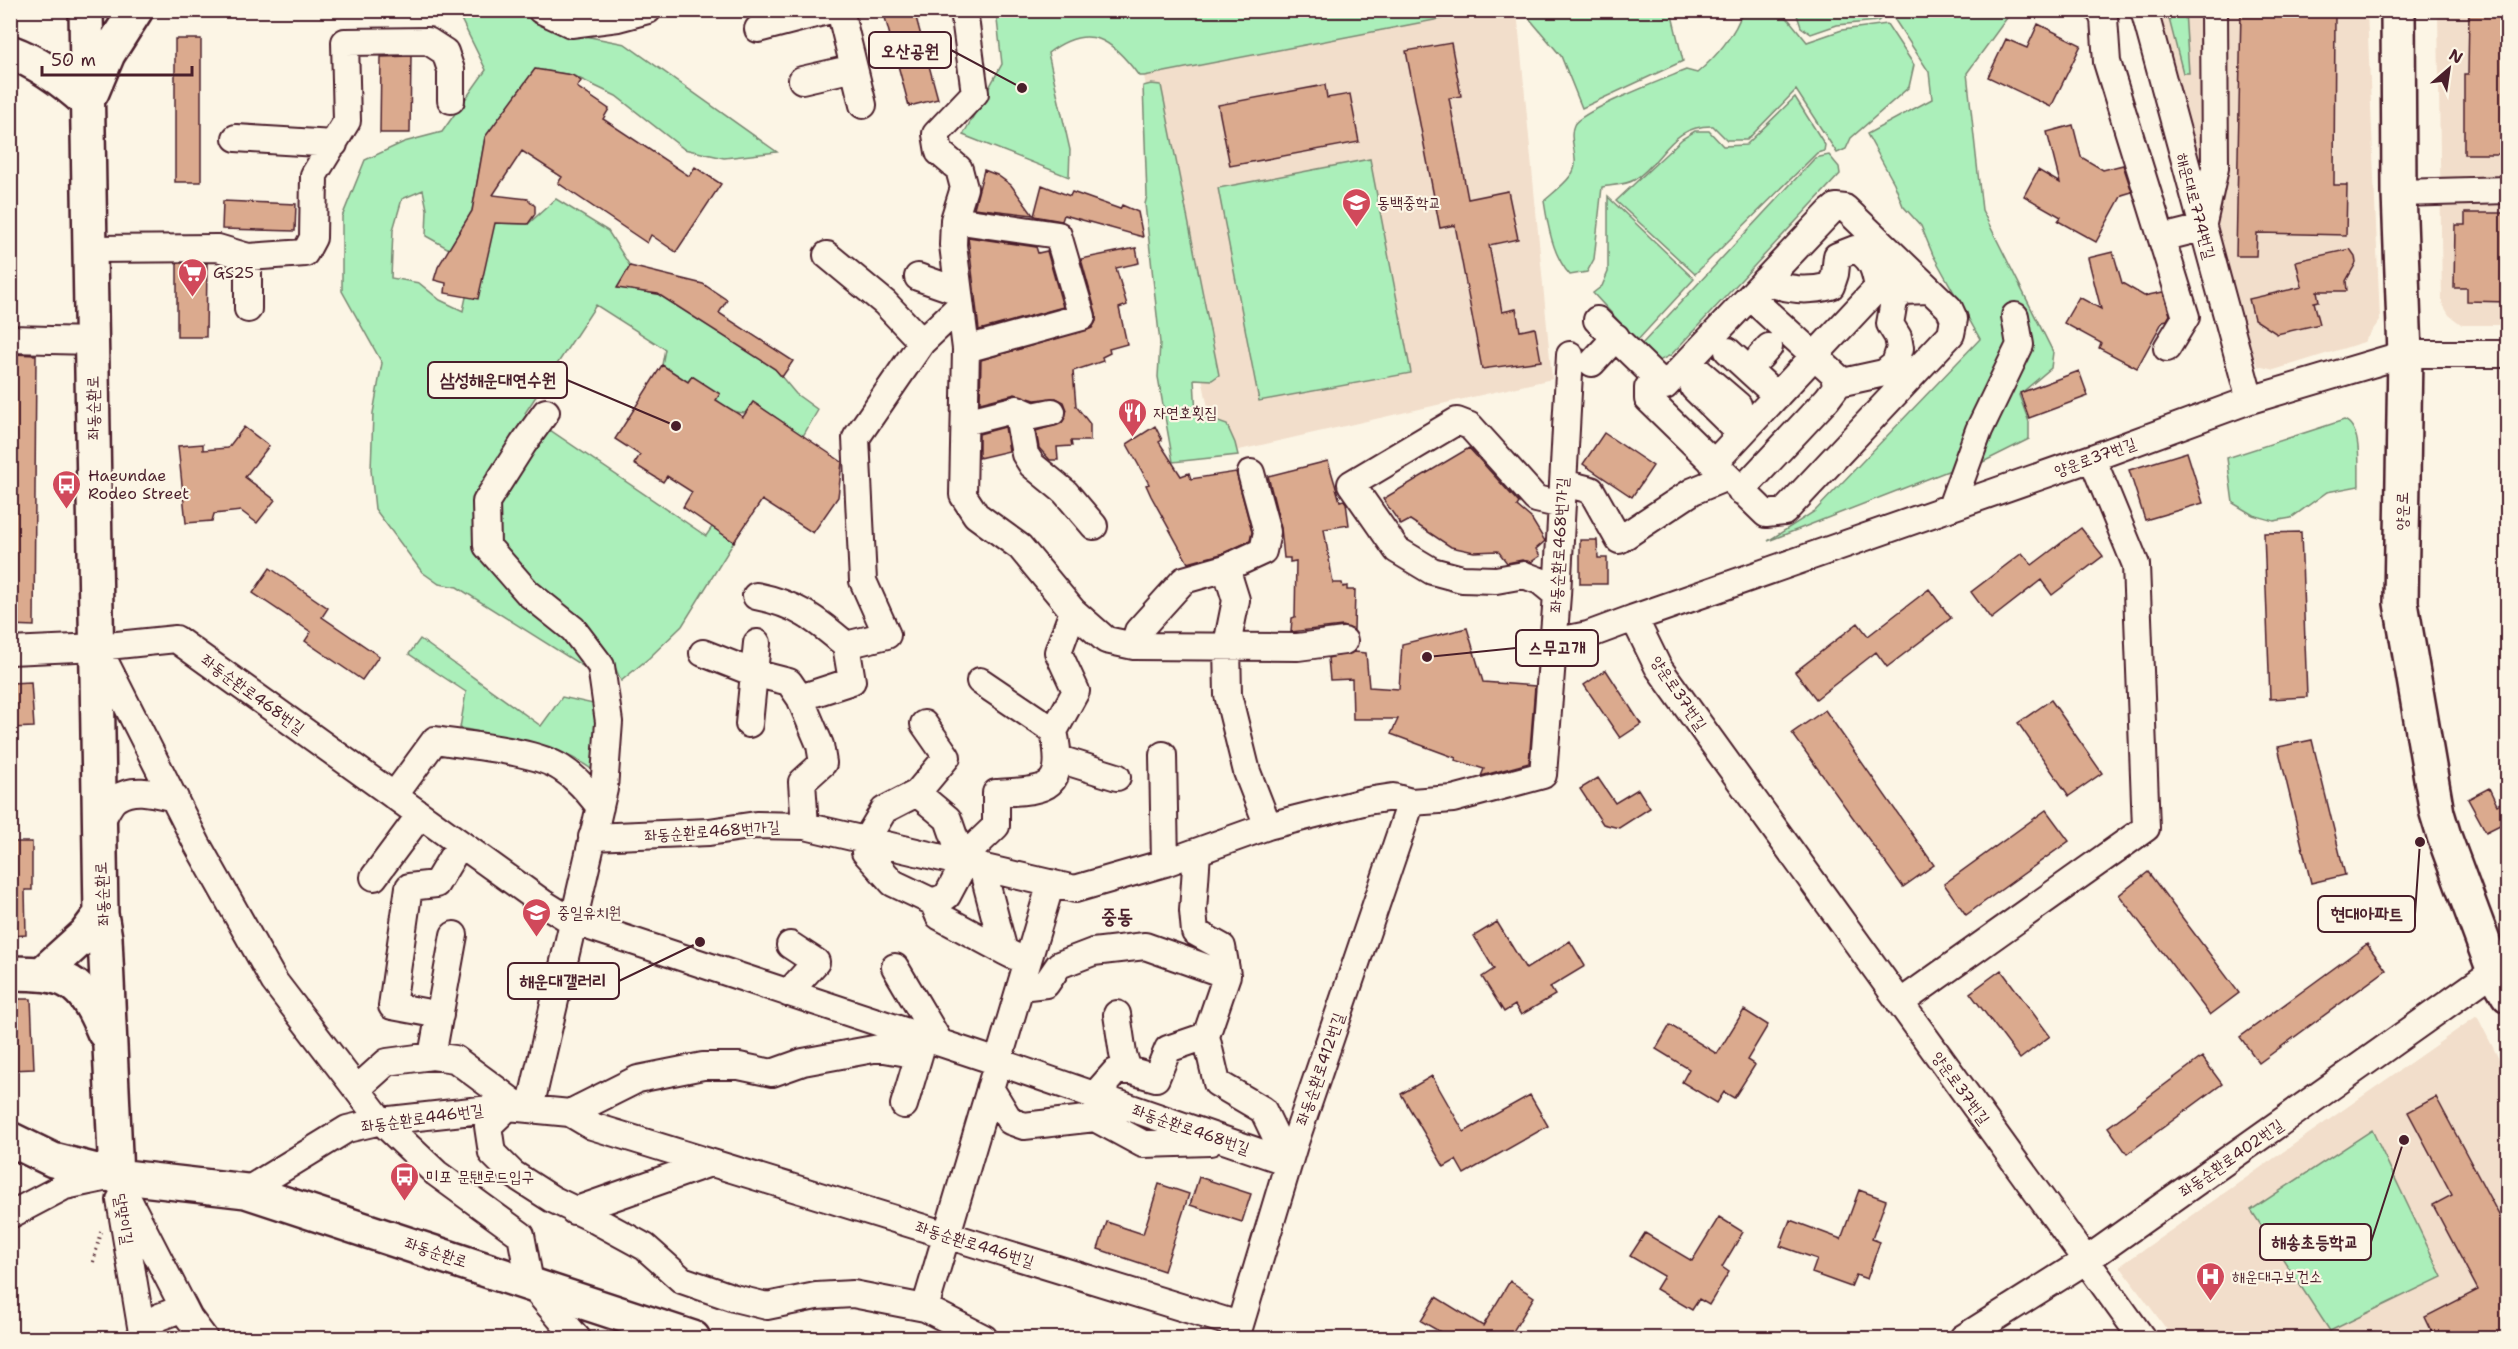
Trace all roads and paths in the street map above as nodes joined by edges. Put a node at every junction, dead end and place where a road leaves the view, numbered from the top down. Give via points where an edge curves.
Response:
1 (86, 10) edge
2 (136, 10) edge
3 (541, 10) edge
4 (648, 10) edge
5 (831, 10) edge
6 (840, 10) edge
7 (964, 10) edge
8 (2099, 10) edge
9 (2144, 10) edge
10 (2214, 10) edge
11 (2398, 10) edge
12 (758, 29) dead end
13 (10, 52) edge
14 (854, 68) junction
15 (802, 80) dead end
16 (451, 100) dead end
17 (87, 102) junction
18 (863, 105) dead end
19 (236, 138) dead end
20 (334, 144) junction
21 (2508, 190) edge
22 (2398, 193) junction
23 (954, 220) junction
24 (2202, 228) junction
25 (2162, 238) junction
26 (90, 249) junction
27 (827, 255) dead end
28 (248, 257) junction
29 (1902, 263) junction
30 (918, 277) dead end
31 (1878, 288) junction
32 (1757, 289) junction
33 (1929, 290) junction
34 (959, 298) junction
35 (248, 309) dead end
36 (2014, 316) dead end
37 (1597, 320) dead end
38 (1724, 324) junction
39 (1616, 338) junction
40 (10, 339) edge
41 (92, 341) junction
42 (922, 342) junction
43 (2167, 348) dead end
44 (966, 349) junction
45 (2405, 354) junction
46 (2508, 354) edge
47 (1814, 356) junction
48 (1688, 362) junction
49 (1744, 370) junction
50 (1834, 374) junction
51 (1665, 386) junction
52 (1777, 396) junction
53 (1696, 398) dead end
54 (2250, 400) junction
55 (1017, 409) junction
56 (546, 412) dead end
57 (1052, 412) dead end
58 (965, 422) junction
59 (1742, 434) junction
60 (2092, 458) junction
61 (1251, 473) dead end
62 (1727, 478) junction
63 (1562, 494) junction
64 (1951, 507) junction
65 (1094, 526) dead end
66 (1226, 568) junction
67 (1557, 595) junction
68 (756, 596) dead end
69 (1073, 611) junction
70 (1634, 618) junction
71 (1344, 641) dead end
72 (1554, 642) junction
73 (757, 644) dead end
74 (846, 645) junction
75 (1227, 645) junction
76 (1134, 646) junction
77 (98, 647) junction
78 (10, 651) edge
79 (703, 653) dead end
80 (754, 673) junction
81 (980, 681) dead end
82 (800, 698) junction
83 (748, 724) dead end
84 (924, 724) dead end
85 (1054, 731) junction
86 (1163, 755) dead end
87 (1059, 759) junction
88 (1117, 777) dead end
89 (917, 793) junction
90 (394, 796) junction
91 (175, 798) junction
92 (1411, 802) junction
93 (600, 807) junction
94 (420, 814) junction
95 (100, 822) junction
96 (805, 826) junction
97 (1268, 826) junction
98 (592, 837) junction
99 (867, 840) junction
100 (460, 844) junction
101 (1197, 852) junction
102 (1165, 863) junction
103 (972, 864) junction
104 (374, 878) dead end
105 (1051, 883) junction
106 (933, 902) junction
107 (101, 914) junction
108 (572, 921) junction
109 (454, 935) dead end
110 (790, 945) dead end
111 (1004, 951) junction
112 (1027, 963) junction
113 (895, 967) dead end
114 (10, 973) edge
115 (43, 973) junction
116 (1227, 975) junction
117 (2501, 983) edge
118 (1020, 987) junction
119 (788, 993) junction
120 (1900, 1004) junction
121 (1117, 1014) dead end
122 (440, 1015) junction
123 (1206, 1036) junction
124 (109, 1042) junction
125 (928, 1046) junction
126 (432, 1056) junction
127 (998, 1062) junction
128 (1128, 1070) junction
129 (358, 1088) junction
130 (990, 1088) junction
131 (1094, 1096) junction
132 (904, 1105) dead end
133 (520, 1107) junction
134 (570, 1113) junction
135 (381, 1121) junction
136 (10, 1140) edge
137 (1227, 1142) junction
138 (1288, 1162) junction
139 (710, 1163) junction
140 (116, 1176) junction
141 (246, 1191) junction
142 (574, 1211) junction
143 (10, 1215) edge
144 (946, 1235) junction
145 (2085, 1261) junction
146 (530, 1283) junction
147 (184, 1308) junction
148 (926, 1308) junction
149 (1237, 1332) edge
150 (143, 1335) edge
151 (204, 1338) edge
152 (577, 1338) edge
153 (693, 1338) edge
154 (984, 1338) edge
155 (1963, 1338) edge
156 (2142, 1338) edge

1 - 17 main road, 좌동순환로
2 - 17 main road via 108,54
3 - 4 street via 571,24
5 - 12 street
6 - 14 street
7 - 23 street via 975,93 936,134 939,152 959,169 964,188
8 - 25 street via 2104,18 2107,62
9 - 24 street, 해운대로774번길
10 - 24 street via 2215,168
11 - 22 main road, 양운로
13 - 17 main road via 64,81
14 - 15 street
14 - 18 street
16 - 20 street via 452,70 445,52 428,41 345,42 347,121
17 - 26 main road, 좌동순환로
19 - 20 street
20 - 28 street via 314,175 313,238 305,253
21 - 22 street
22 - 45 main road, 양운로
23 - 34 street
23 - 44 street via 1058,235 1082,317
24 - 25 street
24 - 54 street, 해운대로774번길
25 - 43 street via 2186,317
26 - 28 street via 218,248
26 - 41 main road, 좌동순환로
27 - 42 street via 885,303
28 - 35 street
29 - 31 street
29 - 32 street via 1845,208 1836,207
29 - 33 street
30 - 34 street
31 - 32 street via 1875,268 1867,256 1854,249 1837,256 1831,286
31 - 47 street
32 - 38 street
32 - 47 street
33 - 50 street via 1903,291 1894,301 1890,324 1900,348 1895,364 1884,373 1843,382
33 - 62 street via 1948,308 1954,320 1951,334 1784,512 1766,514
34 - 42 street
34 - 44 street
36 - 64 street via 2020,345 1979,430
37 - 39 street
38 - 48 street
38 - 49 street
39 - 51 street
39 - 63 street, 좌동순환로468번가길 via 1581,359
40 - 41 street
41 - 77 main road, 좌동순환로
42 - 74 street via 855,438 863,581 887,635
44 - 58 street
45 - 46 street, 양운로37번길
45 - 54 street, 양운로37번길
45 - 117 main road, 양운로 via 2401,603 2437,813
47 - 50 street
47 - 52 street
48 - 49 street
48 - 51 street
49 - 52 street
50 - 62 street via 1836,387 1827,399
51 - 62 street via 1647,388 1648,399
52 - 59 street
53 - 59 street
54 - 60 street, 양운로37번길
55 - 57 street via 1033,417
55 - 58 street
55 - 65 street via 1025,454 1032,465 1065,492
56 - 93 street via 486,502 487,546 528,593 573,629 601,666 609,722
58 - 69 street via 963,495 976,515 1020,547
59 - 62 street
60 - 64 street, 양운로37번길
60 - 120 street via 2136,565 2146,828
61 - 66 street via 1267,532 1263,551
62 - 63 street via 1693,491 1619,540 1592,490
63 - 67 street, 좌동순환로468번가길
63 - 67 street via 1536,499 1470,426 1457,421 1352,484 1397,550 1432,571 1462,579 1496,580 1524,574
64 - 70 street, 양운로37번길
66 - 75 street via 1236,600
66 - 76 street via 1184,580 1138,631
67 - 72 street, 좌동순환로468번가길
68 - 74 street via 811,616
69 - 76 street via 1106,640
69 - 85 street via 1058,652 1076,691
70 - 72 street via 1588,635
70 - 120 street, 양운로37번길 via 1658,667
71 - 75 street via 1298,647
72 - 92 street, 좌동순환로468번가길 via 1543,775 1453,799
73 - 80 street
74 - 82 street via 852,681
75 - 76 street
75 - 97 street via 1228,695 1247,772
77 - 78 street, 좌동순환로468번길
77 - 90 street, 좌동순환로468번길 via 176,639
77 - 91 street
77 - 95 main road, 좌동순환로
79 - 80 street
80 - 82 street via 789,682
80 - 83 street
81 - 85 street
82 - 96 street via 820,745 823,763 802,782
84 - 89 street via 947,757
85 - 87 street
86 - 102 street
87 - 88 street
87 - 103 street via 1053,781 1039,790 996,793 996,826 972,849
89 - 99 street via 884,810
89 - 103 street via 948,819
90 - 93 street via 435,740 551,763 582,785
90 - 94 street, 좌동순환로468번길
91 - 95 street via 133,792 116,798
91 - 129 street via 274,981
92 - 97 street, 좌동순환로468번가길 via 1392,797 1367,801
92 - 138 street, 좌동순환로412번길
93 - 98 street
94 - 100 street, 좌동순환로468번길
94 - 104 street
95 - 107 main road, 좌동순환로
96 - 98 street, 좌동순환로468번가길 via 756,825 709,832
96 - 99 street, 좌동순환로468번가길
97 - 101 street, 좌동순환로468번가길
98 - 108 street
99 - 103 street, 좌동순환로468번가길
99 - 106 street via 865,852 893,883
100 - 108 street, 좌동순환로468번길
100 - 122 street via 436,884 409,887 392,1005
101 - 102 street, 좌동순환로468번가길
101 - 116 street via 1195,932 1222,947
102 - 105 street, 좌동순환로468번가길 via 1075,889
103 - 105 street, 좌동순환로468번가길
103 - 106 street via 947,896
103 - 111 street
105 - 112 street
106 - 111 street via 939,916
107 - 115 main road via 86,934
107 - 124 main road, 좌동순환로
108 - 119 street, 좌동순환로468번길
108 - 133 street, 좌동순환로446번길
109 - 122 street
110 - 119 street via 816,963
111 - 112 street
112 - 118 street
113 - 125 street
114 - 115 main road
115 - 124 main road via 77,986 93,1006
116 - 118 street via 1145,946 1092,952 1059,965 1046,984
116 - 123 street
117 - 145 street, 좌동순환로402번길
118 - 127 street
119 - 125 street, 좌동순환로468번길
120 - 145 street, 양운로37번길
121 - 128 street
122 - 126 street
123 - 128 street via 1168,1049 1156,1078
123 - 138 street via 1217,1083 1263,1110
124 - 140 main road, 좌동순환로
125 - 127 street, 좌동순환로468번길
125 - 132 street
125 - 134 street via 879,1048 803,1062 772,1073 739,1066 703,1065 638,1079
126 - 129 street via 387,1062
126 - 133 street, 좌동순환로446번길 via 455,1059
127 - 130 street
127 - 131 street, 좌동순환로468번길
128 - 131 street via 1115,1072
129 - 135 street
130 - 137 street via 1010,1120 1024,1126 1095,1118 1143,1144
130 - 144 street
131 - 137 street, 좌동순환로468번길
133 - 134 street, 좌동순환로446번길
133 - 135 street, 좌동순환로446번길
133 - 142 street, 좌동순환로446번길 via 489,1126 492,1153 513,1174
134 - 139 street, 좌동순환로446번길 via 592,1126
135 - 141 street, 좌동순환로446번길 via 347,1130
135 - 146 street via 436,1173 521,1235
136 - 140 main road, 달맞이길 via 53,1160
137 - 138 street, 좌동순환로468번길
138 - 149 street, 좌동순환로412번길
139 - 142 street
139 - 144 street, 좌동순환로446번길
140 - 141 main road, 좌동순환로
140 - 143 street via 65,1186
140 - 147 street
140 - 150 street, 달맞이길
141 - 146 main road, 좌동순환로
142 - 148 street, 좌동순환로446번길 via 645,1247 682,1280 734,1298 767,1306 853,1293
144 - 148 street
144 - 149 street, 좌동순환로446번길
145 - 155 street, 좌동순환로402번길
145 - 156 street, 양운로37번길
146 - 152 street
146 - 153 main road, 좌동순환로
147 - 150 street via 159,1317
147 - 151 street
148 - 154 street, 좌동순환로446번길

